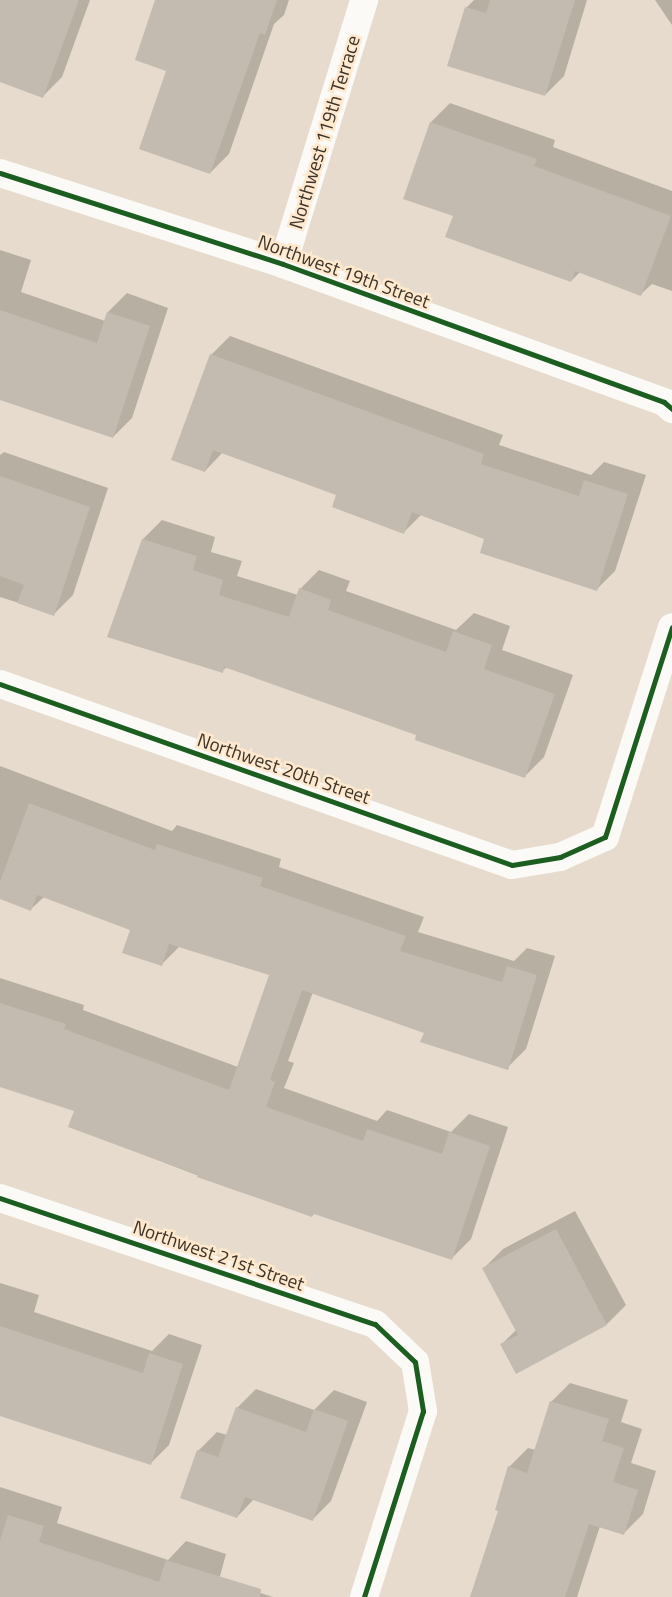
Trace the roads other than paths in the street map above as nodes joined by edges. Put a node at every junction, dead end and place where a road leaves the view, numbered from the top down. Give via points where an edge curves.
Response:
1 (364, 0) edge
2 (0, 173) edge
3 (283, 264) junction
4 (672, 410) edge
5 (672, 627) edge
6 (0, 684) edge
7 (0, 1198) edge
8 (364, 1597) edge

1 - 3 street, Northwest 119th Terrace
2 - 3 street, Northwest 19th Street
3 - 4 street, Northwest 19th Street via 664,402
5 - 6 street, Northwest 20th Street via 605,837 560,857 512,865
7 - 8 street, Northwest 21st Street via 375,1324 416,1362 423,1411

